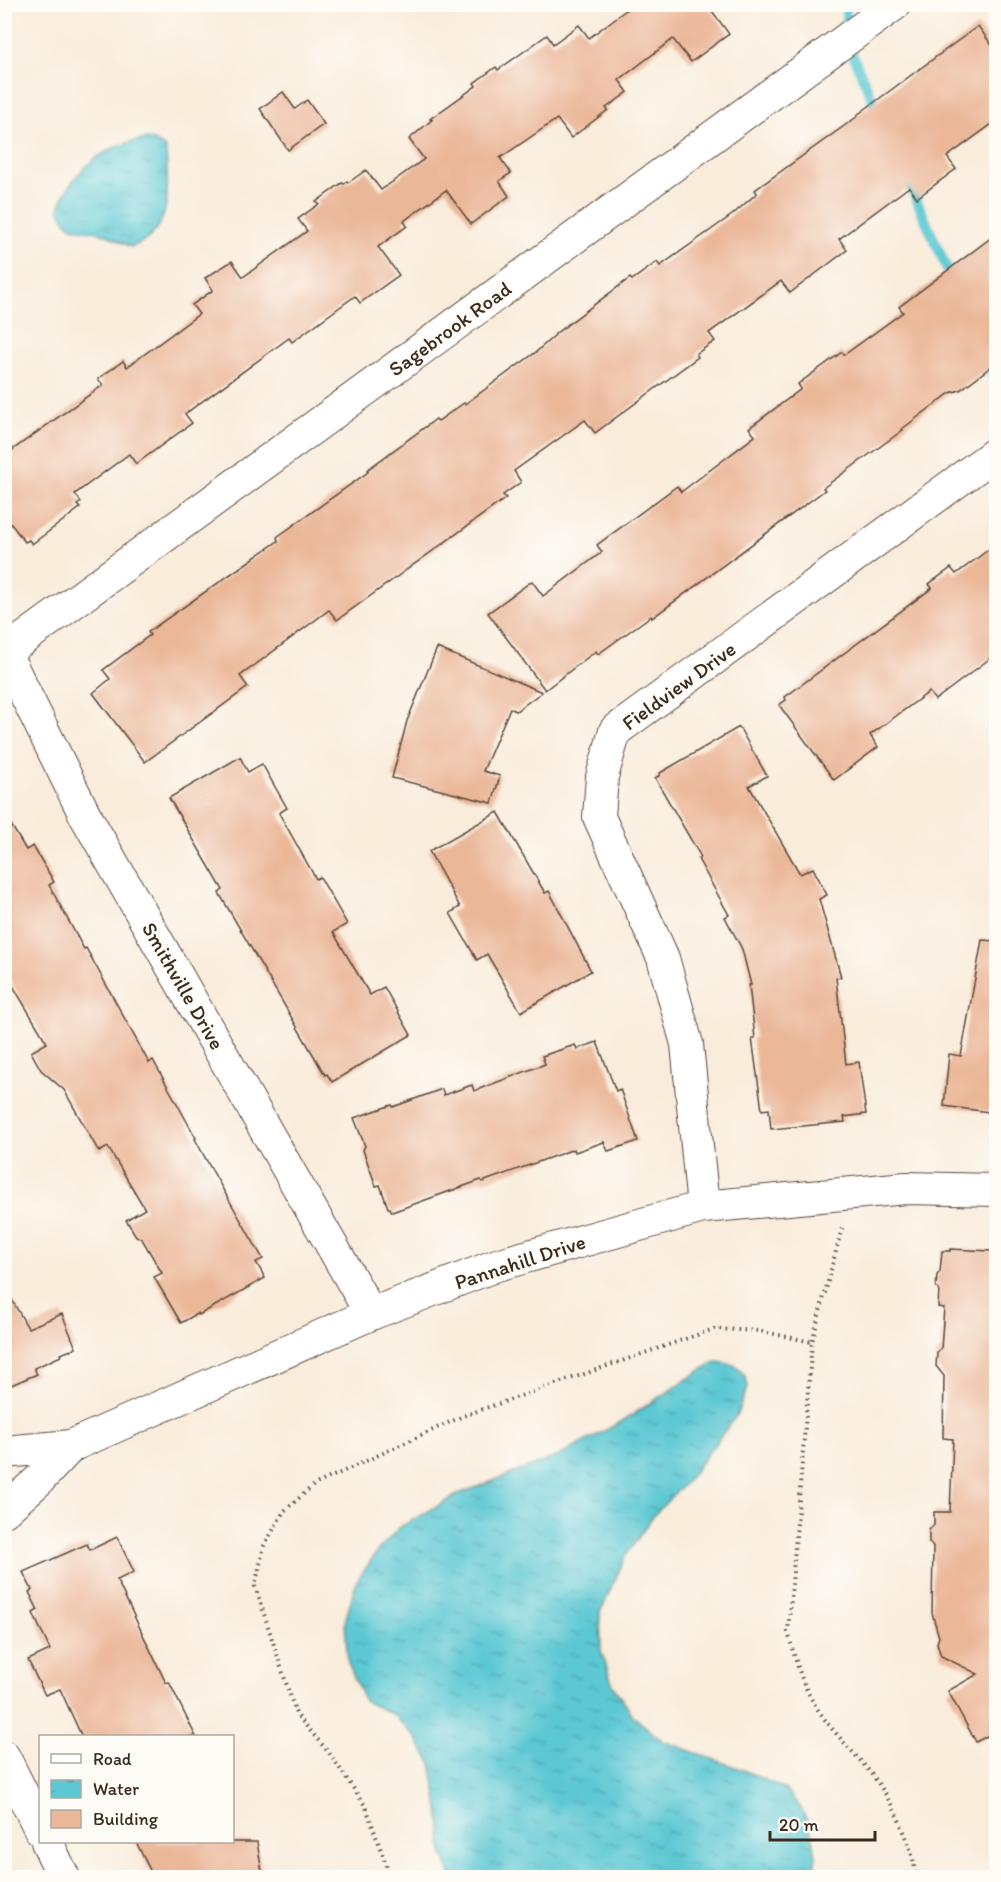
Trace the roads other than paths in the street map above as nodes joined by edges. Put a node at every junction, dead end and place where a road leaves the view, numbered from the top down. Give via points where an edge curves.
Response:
1 (895, 4) edge
2 (996, 453) edge
3 (4, 653) edge
4 (996, 1190) edge
5 (703, 1207) junction
6 (371, 1314) junction
7 (71, 1446) junction
8 (4, 1452) edge
9 (4, 1510) edge
10 (4, 1757) edge
11 (39, 1827) edge
12 (46, 1843) edge
13 (64, 1878) edge

1 - 3 street, Sagebrook Road
2 - 5 street, Fieldview Drive via 615,731 602,777 599,817 663,958 687,1044
3 - 6 street, Smithville Drive via 85,815
4 - 5 street, Pannahill Drive via 906,1188
5 - 6 street, Pannahill Drive via 497,1265
6 - 7 street, Pannahill Drive
7 - 8 street, Pannahill Drive
7 - 9 street, Pannahill Drive
10 - 11 street
12 - 13 street

